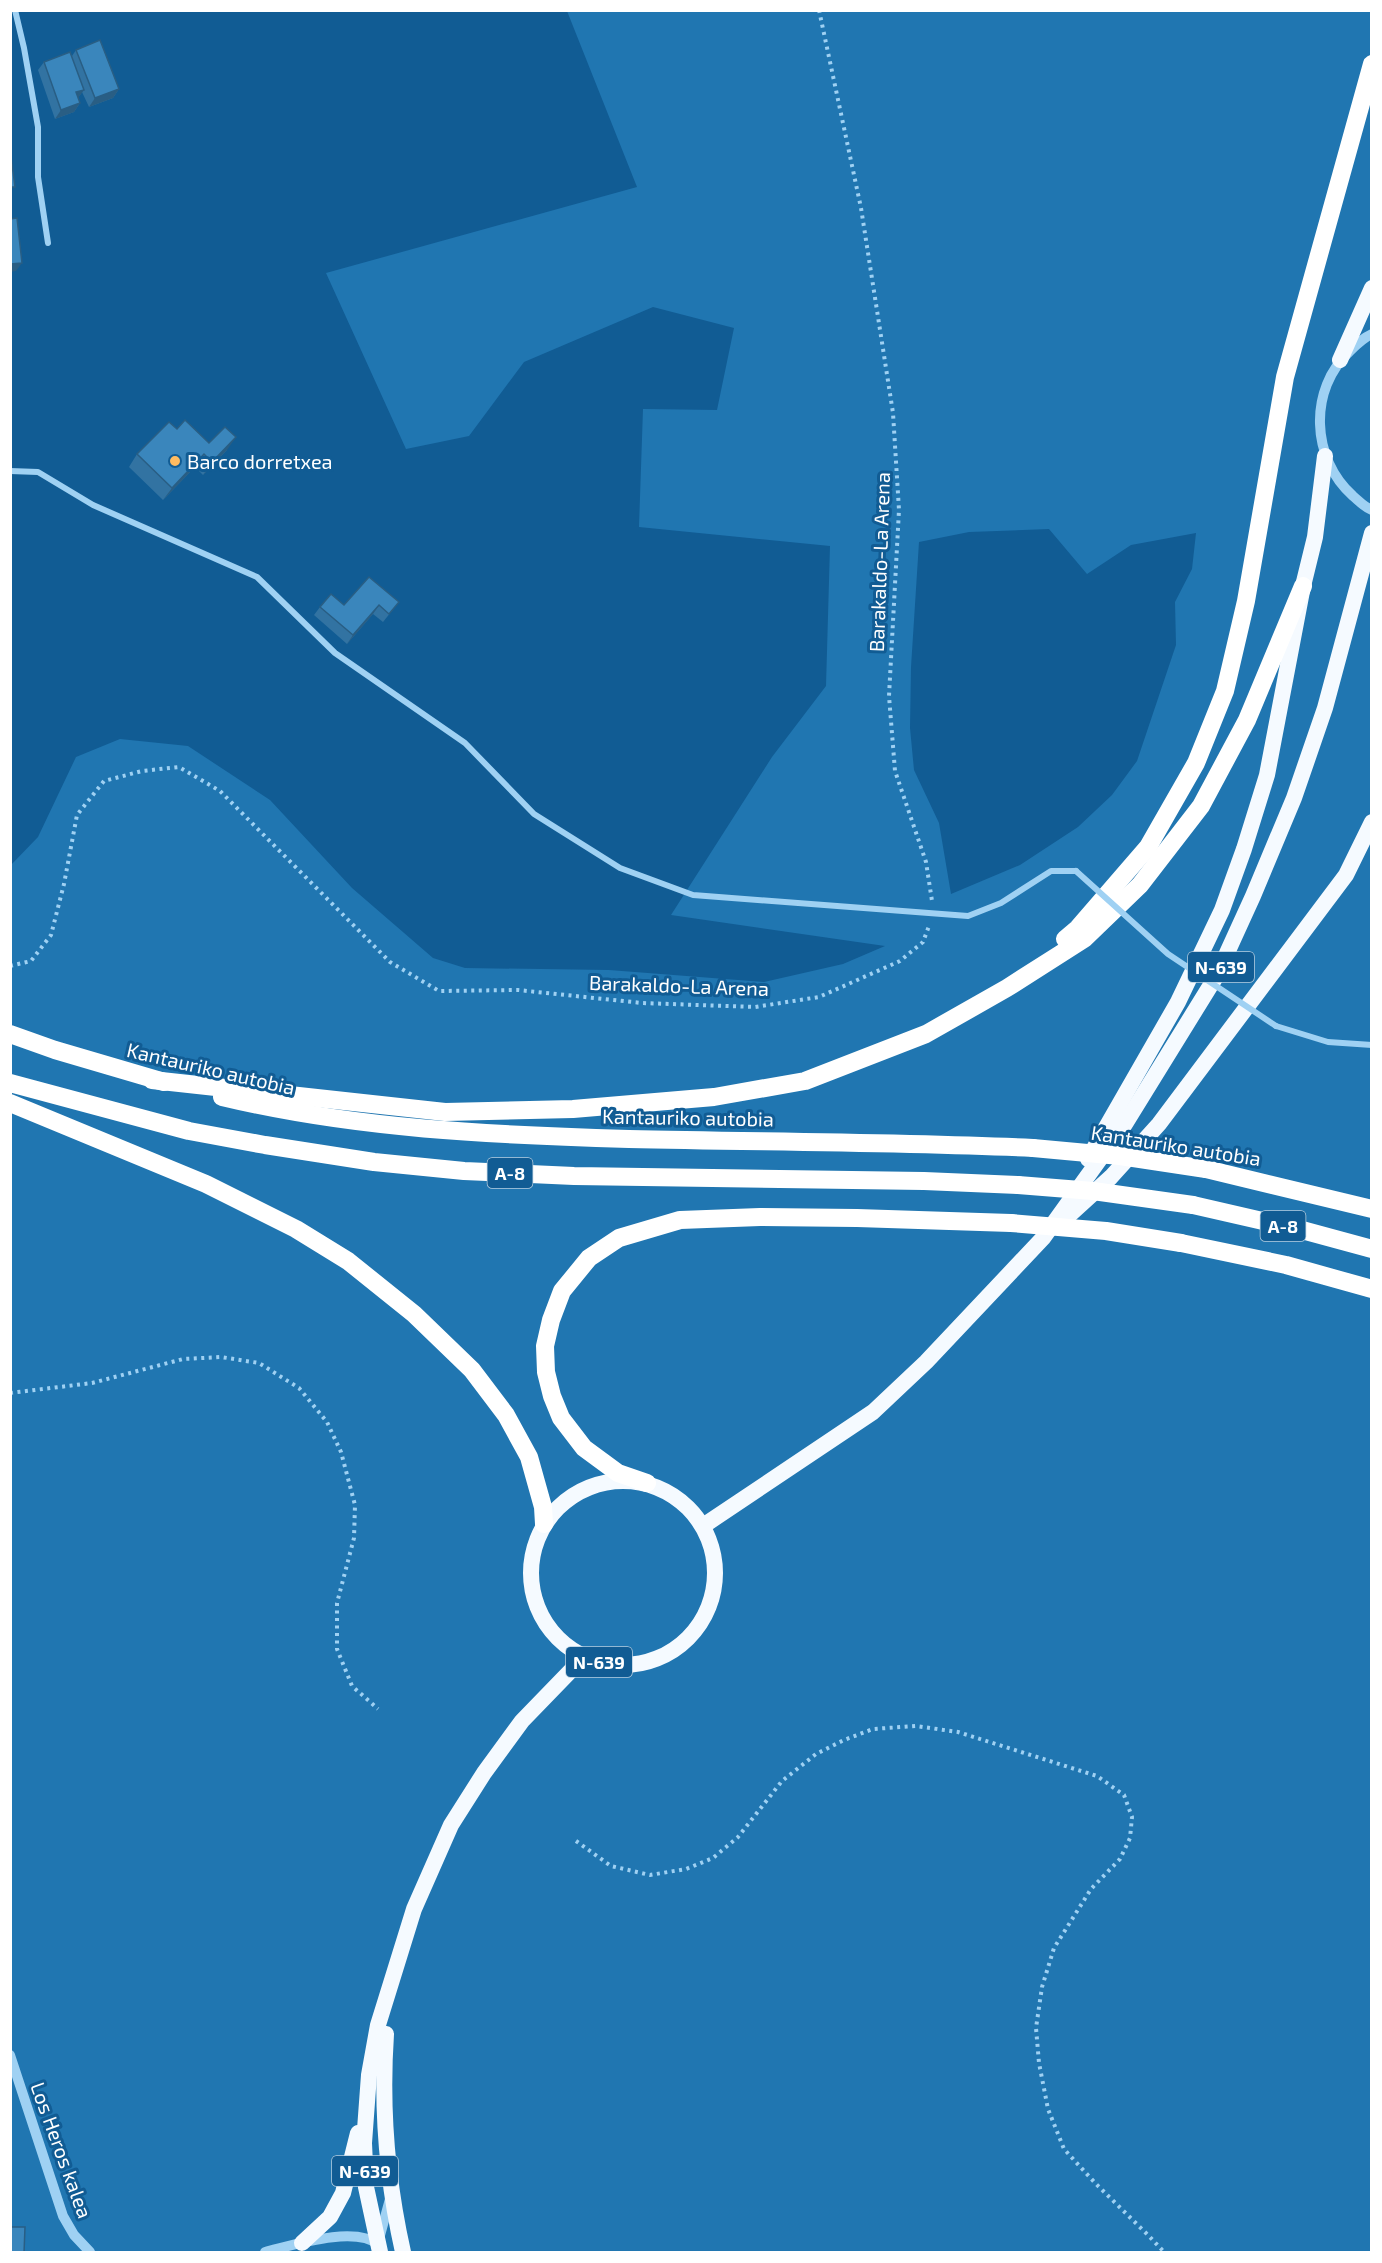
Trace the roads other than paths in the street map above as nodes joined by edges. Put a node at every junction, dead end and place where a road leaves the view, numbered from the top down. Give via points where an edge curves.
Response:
1 (15, 10) edge
2 (1371, 64) edge
3 (48, 243) dead end
4 (1371, 288) edge
5 (1371, 334) edge
6 (1340, 360) junction
7 (1325, 456) junction
8 (10, 471) edge
9 (1371, 510) edge
10 (1371, 533) edge
11 (1303, 586) junction
12 (1371, 822) edge
13 (1007, 988) junction
14 (10, 1034) edge
15 (1371, 1045) edge
16 (152, 1080) junction
17 (10, 1083) edge
18 (10, 1103) edge
19 (1371, 1209) edge
20 (1042, 1238) junction
21 (1371, 1249) edge
22 (1371, 1289) edge
23 (647, 1484) junction
24 (544, 1524) junction
25 (703, 1527) junction
26 (584, 1657) junction
27 (393, 1977) junction
28 (10, 2055) edge
29 (367, 2097) junction
30 (392, 2190) junction
31 (302, 2243) junction
32 (379, 2250) edge
33 (90, 2253) edge
34 (265, 2253) edge
35 (403, 2253) edge

1 - 3 street via 38,127 38,177
2 - 13 highway via 1285,377 1246,601 1225,691 1196,763 1148,847 1078,928
4 - 6 highway
5 - 6 street
6 - 7 street via 1324,390 1319,423
7 - 9 street via 1341,485
7 - 11 highway via 1315,537
8 - 15 street, bridge via 38,472 93,505 257,577 335,653 465,743 534,814 621,868 693,895 968,916 1001,903 1051,871 1076,871 1168,954 1276,1026 1328,1042
10 - 20 highway, N-639 via 1325,708 1298,787 1217,975 1125,1124
11 - 13 highway via 1247,720 1201,806 1140,885 1084,939
11 - 20 highway via 1267,775 1222,910 1178,1002
12 - 20 highway via 1346,875 1160,1124 1111,1177
13 - 16 highway via 926,1034 806,1081 714,1097 573,1109 445,1112
14 - 16 highway, Kantauriko autobia / A-8
16 - 19 highway, Kantauriko autobia / A-8, bridge via 340,1119 452,1131 555,1137 909,1143 1120,1156 1206,1169
17 - 21 highway, A-8, bridge via 189,1131 374,1162 574,1176 924,1181 1093,1191 1193,1206
18 - 24 highway via 206,1184 296,1228 348,1262 414,1314 472,1370 499,1406 530,1457
20 - 25 highway, N-639 via 873,1412
22 - 23 highway, bridge via 1286,1265 1106,1231 1011,1223 846,1218 680,1220 619,1238 590,1258 562,1291 545,1346 546,1372 561,1418 584,1448 618,1473
23 - 24 highway, N-639 via 620,1480 592,1485 567,1498
23 - 25 highway, N-639 via 680,1500
24 - 26 highway, N-639 via 531,1556 532,1591 545,1623
25 - 26 highway, N-639 via 713,1552 716,1578 707,1613 691,1635 670,1652 637,1664 610,1664
26 - 27 highway, N-639 via 522,1721 451,1825 414,1909
27 - 29 highway, N-639 via 378,2025
27 - 30 highway, N-639 via 383,2097
28 - 33 street, Los Heros kalea via 63,2216
29 - 31 highway via 343,2193 330,2217
29 - 32 highway, N-639 via 366,2187
30 - 32 street
30 - 35 highway, N-639
31 - 32 street via 364,2236
31 - 34 street

